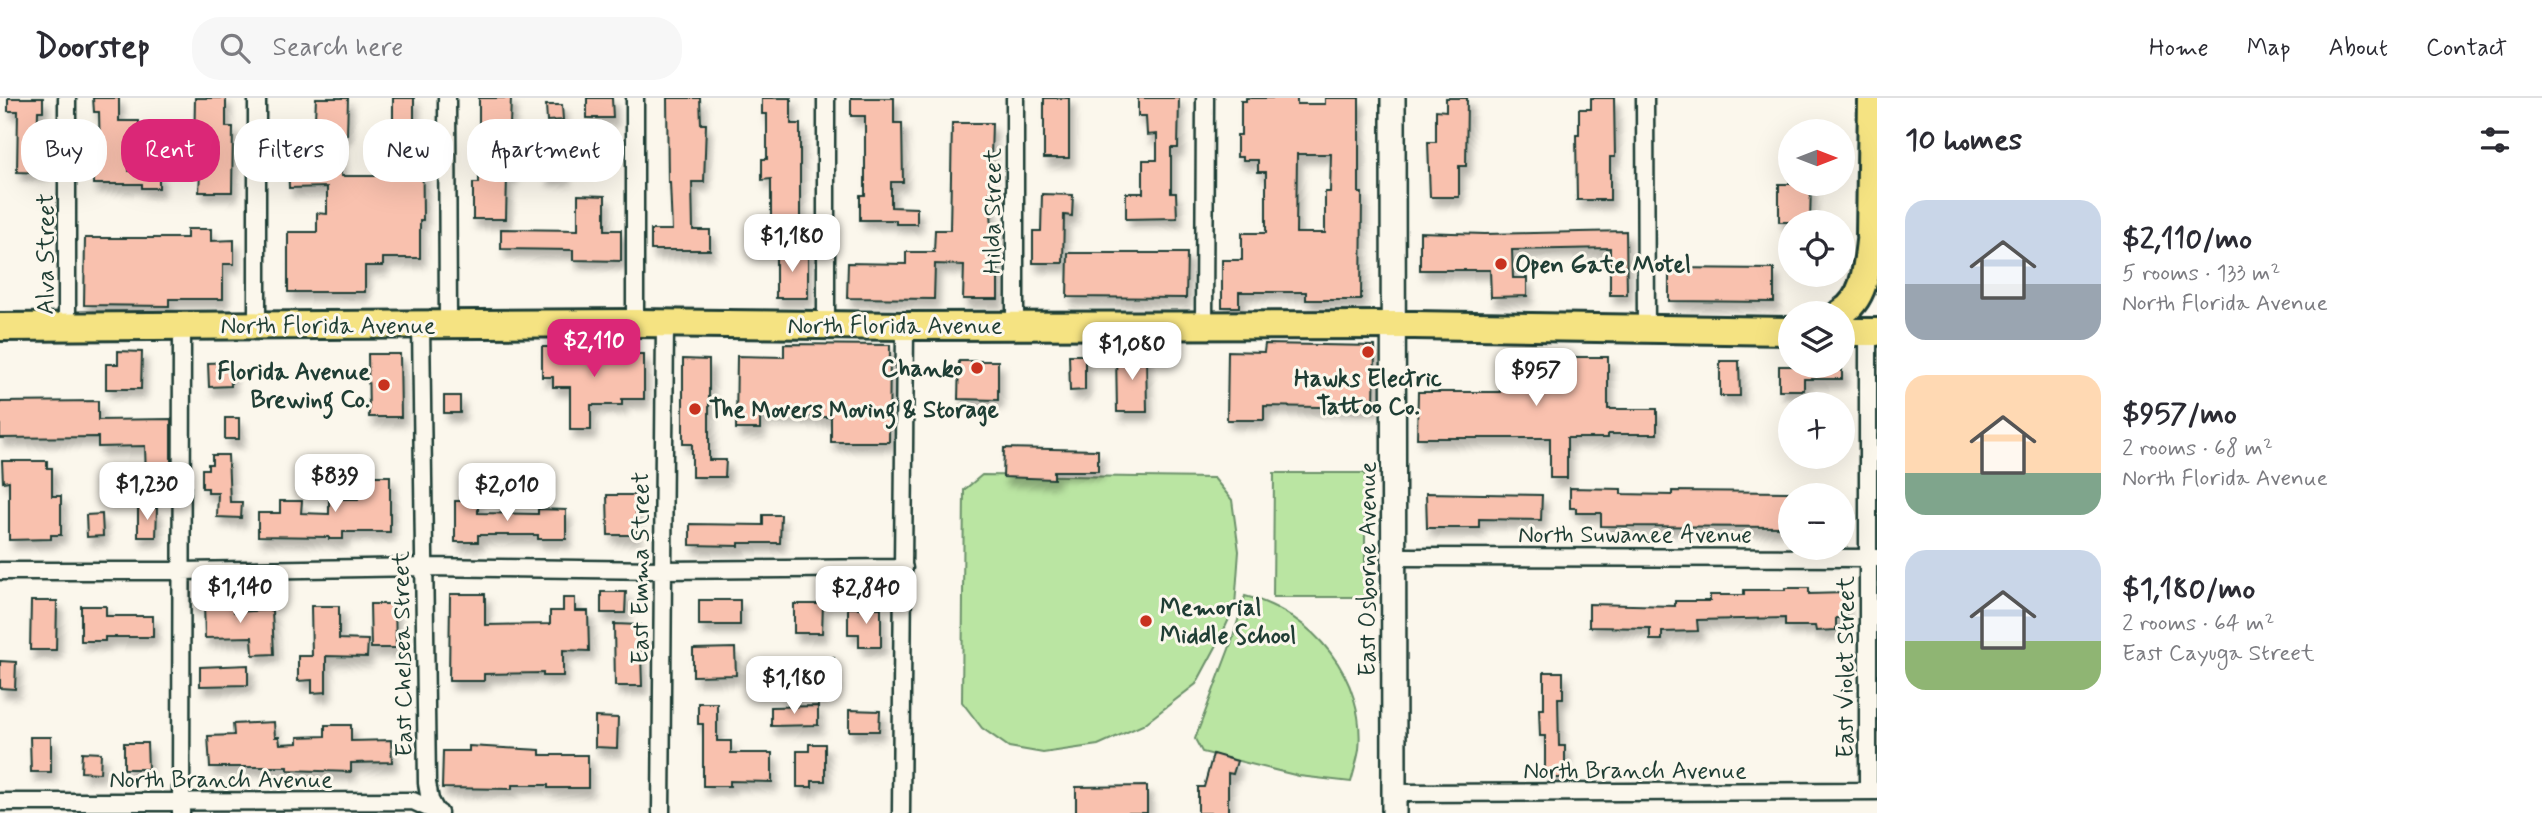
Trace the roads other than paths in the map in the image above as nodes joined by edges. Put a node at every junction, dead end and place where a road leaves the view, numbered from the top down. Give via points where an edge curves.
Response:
1 (67, 98) edge
2 (257, 98) edge
3 (447, 98) edge
4 (635, 98) edge
5 (826, 98) edge
6 (1015, 98) edge
7 (1205, 98) edge
8 (1393, 98) edge
9 (1644, 98) edge
10 (1872, 98) edge
11 (1874, 248) edge
12 (1855, 301) edge
13 (635, 323) junction
14 (421, 324) junction
15 (448, 324) junction
16 (665, 324) junction
17 (257, 325) junction
18 (826, 325) junction
19 (1015, 325) junction
20 (1393, 325) junction
21 (182, 326) junction
22 (905, 326) junction
23 (1204, 326) junction
24 (0, 327) edge
25 (67, 327) junction
26 (1778, 327) edge
27 (1646, 328) junction
28 (1763, 330) junction
29 (1778, 331) edge
30 (1863, 332) edge
31 (1392, 557) junction
32 (1872, 558) edge
33 (423, 567) junction
34 (904, 568) junction
35 (663, 570) junction
36 (0, 571) edge
37 (181, 571) junction
38 (1872, 791) edge
39 (0, 802) edge
40 (1394, 803) edge
41 (181, 808) edge
42 (438, 812) edge
43 (661, 813) edge
44 (901, 813) edge

1 - 25 street, Alva Street
2 - 17 street
3 - 15 street
4 - 13 street
5 - 18 street
6 - 19 street, Hilda Street
7 - 23 street
8 - 20 street, East Osborne Avenue
9 - 27 street
10 - 11 main road
11 - 12 main road
13 - 15 main road, North Florida Avenue
13 - 16 main road, North Florida Avenue
14 - 15 main road, North Florida Avenue
14 - 17 main road, North Florida Avenue
14 - 33 street, East Chelsea Street
16 - 18 main road, North Florida Avenue
16 - 35 street, East Emma Street
17 - 21 main road, North Florida Avenue
18 - 22 main road, North Florida Avenue
19 - 22 main road, North Florida Avenue
19 - 23 main road, North Florida Avenue
20 - 23 main road, North Florida Avenue
20 - 27 main road, North Florida Avenue
20 - 31 street, East Osborne Avenue
21 - 25 main road, North Florida Avenue
21 - 37 street
22 - 34 street
24 - 25 main road, North Florida Avenue
26 - 28 main road
27 - 28 main road, North Florida Avenue
28 - 29 main road, North Florida Avenue
30 - 32 street, East Violet Street
31 - 32 street, North Suwanee Avenue
31 - 40 street, East Osborne Avenue
32 - 38 street, East Violet Street
33 - 35 street
33 - 37 street
33 - 42 street, East Chelsea Street via 427,783
34 - 35 street
34 - 44 street
35 - 43 street, East Emma Street
36 - 37 street
37 - 41 street
38 - 40 street, North Branch Avenue via 1430,793
39 - 41 street, North Branch Avenue
41 - 42 street, North Branch Avenue via 413,801

